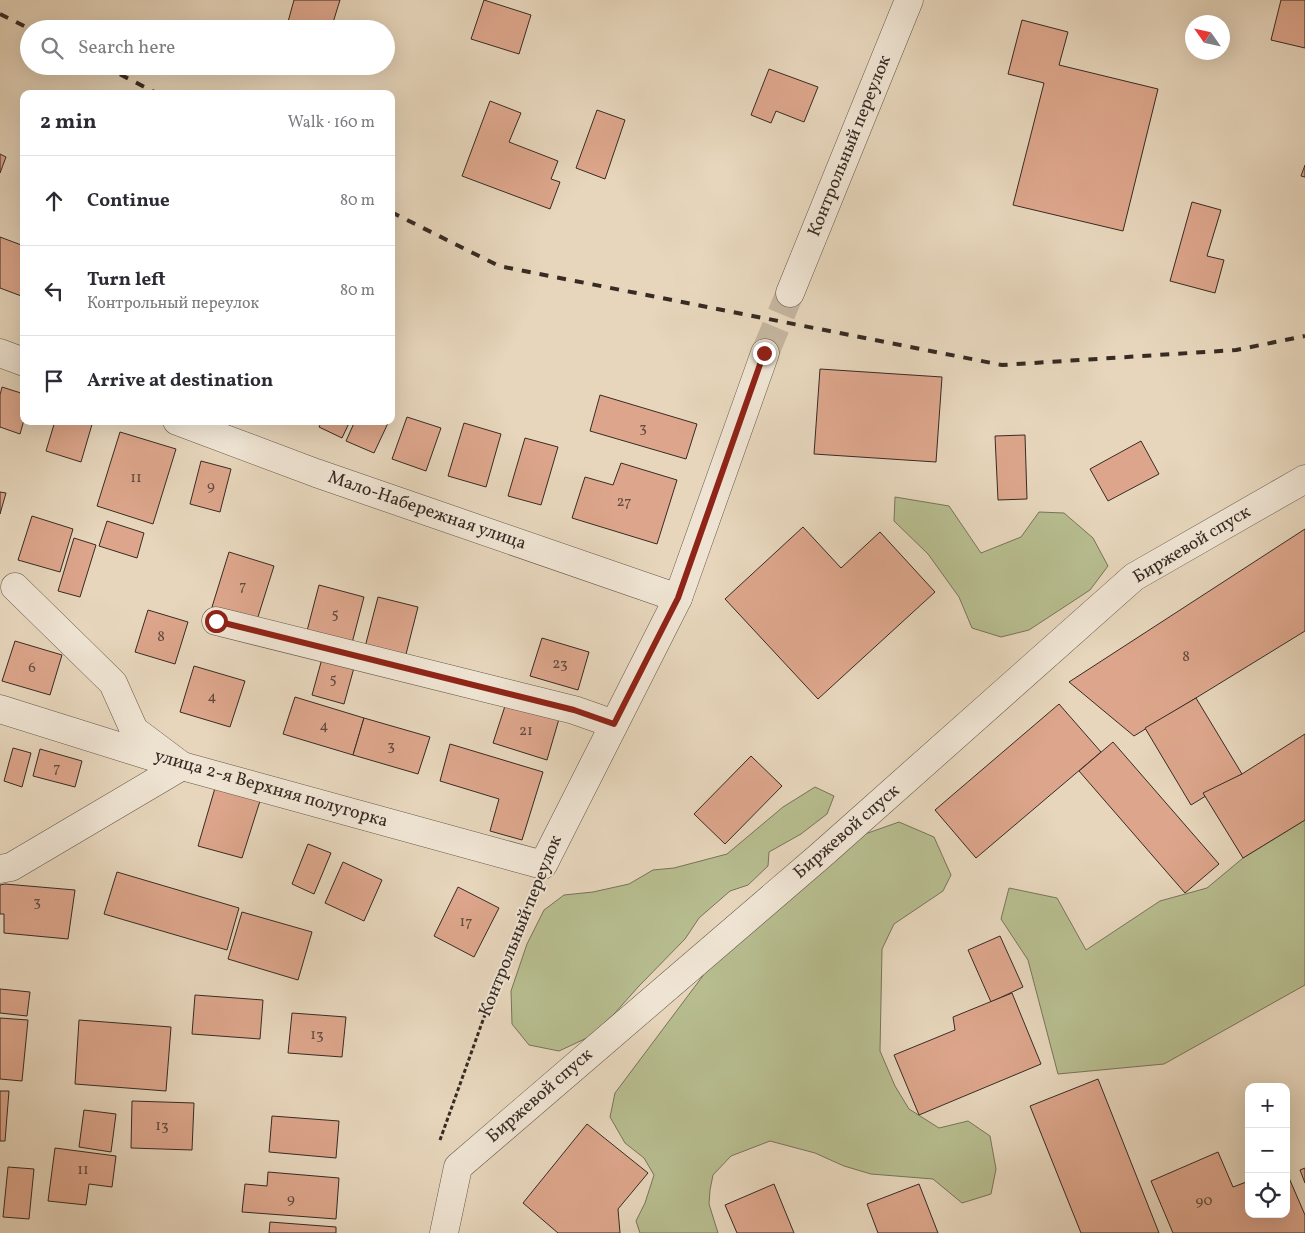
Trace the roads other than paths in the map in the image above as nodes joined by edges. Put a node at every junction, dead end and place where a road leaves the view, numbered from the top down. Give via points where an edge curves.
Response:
1 (909, 0) edge
2 (790, 293) tunnel mouth
3 (0, 353) edge
4 (764, 353) tunnel mouth
5 (20, 360) edge
6 (189, 425) edge
7 (1305, 479) edge
8 (15, 586) dead end
9 (678, 598) junction
10 (216, 621) dead end
11 (0, 709) edge
12 (614, 724) junction
13 (182, 766) junction
14 (543, 865) joint
15 (0, 869) edge
16 (444, 1233) edge

1 - 2 street, Контрольный переулок
3 - 5 street
4 - 9 street, Контрольный переулок
6 - 9 street, Мало-Набережная улица via 316,473
7 - 16 street, Биржевой спуск via 1134,577 849,831 458,1167
8 - 13 street via 113,684 134,730
9 - 12 street, Контрольный переулок
10 - 12 street via 574,710
11 - 13 street, улица 2-я Верхняя полугорка
12 - 14 street, Контрольный переулок
13 - 14 street, улица 2-я Верхняя полугорка
13 - 15 street via 10,867

